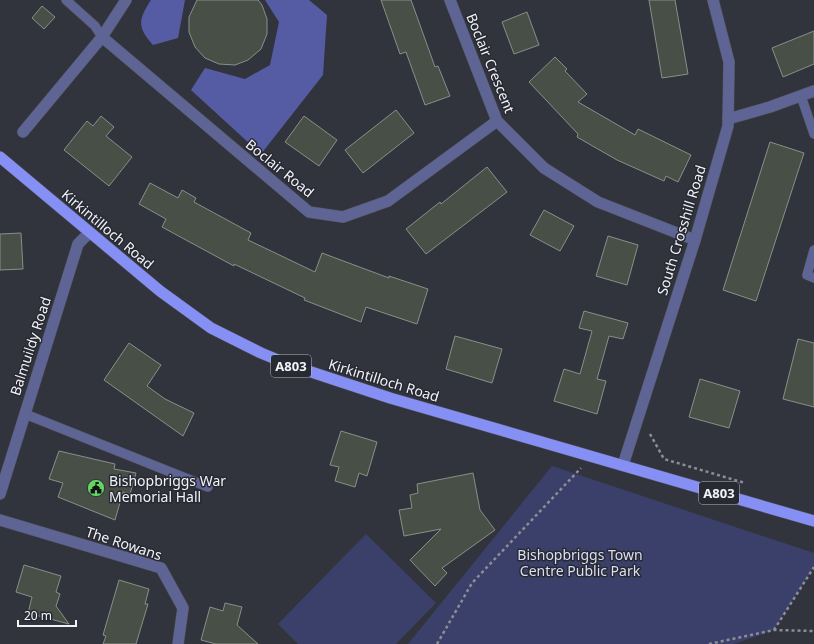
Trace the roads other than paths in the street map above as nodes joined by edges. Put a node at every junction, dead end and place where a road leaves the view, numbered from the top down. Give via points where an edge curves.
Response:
1 (66, 0) edge
2 (126, 0) edge
3 (450, 0) edge
4 (713, 0) edge
5 (102, 37) junction
6 (814, 91) edge
7 (801, 96) junction
8 (728, 119) junction
9 (497, 121) junction
10 (23, 132) dead end
11 (814, 134) edge
12 (0, 157) edge
13 (89, 233) junction
14 (695, 240) junction
15 (814, 250) edge
16 (814, 278) edge
17 (24, 414) junction
18 (623, 466) junction
19 (208, 487) dead end
20 (0, 494) edge
21 (0, 520) edge
22 (814, 522) edge
23 (178, 644) edge

1 - 5 lane via 95,26
2 - 5 street
3 - 9 street, Boclair Crescent
4 - 8 street, South Crosshill Road via 729,62
5 - 9 street, Boclair Road via 309,212 343,217 388,202
5 - 10 street
6 - 7 street
7 - 8 street
7 - 11 lane
8 - 14 street, South Crosshill Road
9 - 14 street, Boclair Crescent via 544,168 598,202
12 - 13 main road, Kirkintilloch Road / A803
13 - 17 street, Balmuildy Road via 78,244
13 - 18 main road, Kirkintilloch Road / A803 via 205,324 232,340 290,366 368,392
14 - 18 street, South Crosshill Road
15 - 16 lane via 807,275
17 - 19 lane
17 - 20 street, Balmuildy Road
18 - 22 main road, Kirkintilloch Road / A803
21 - 23 street, The Rowans via 161,568 183,608

